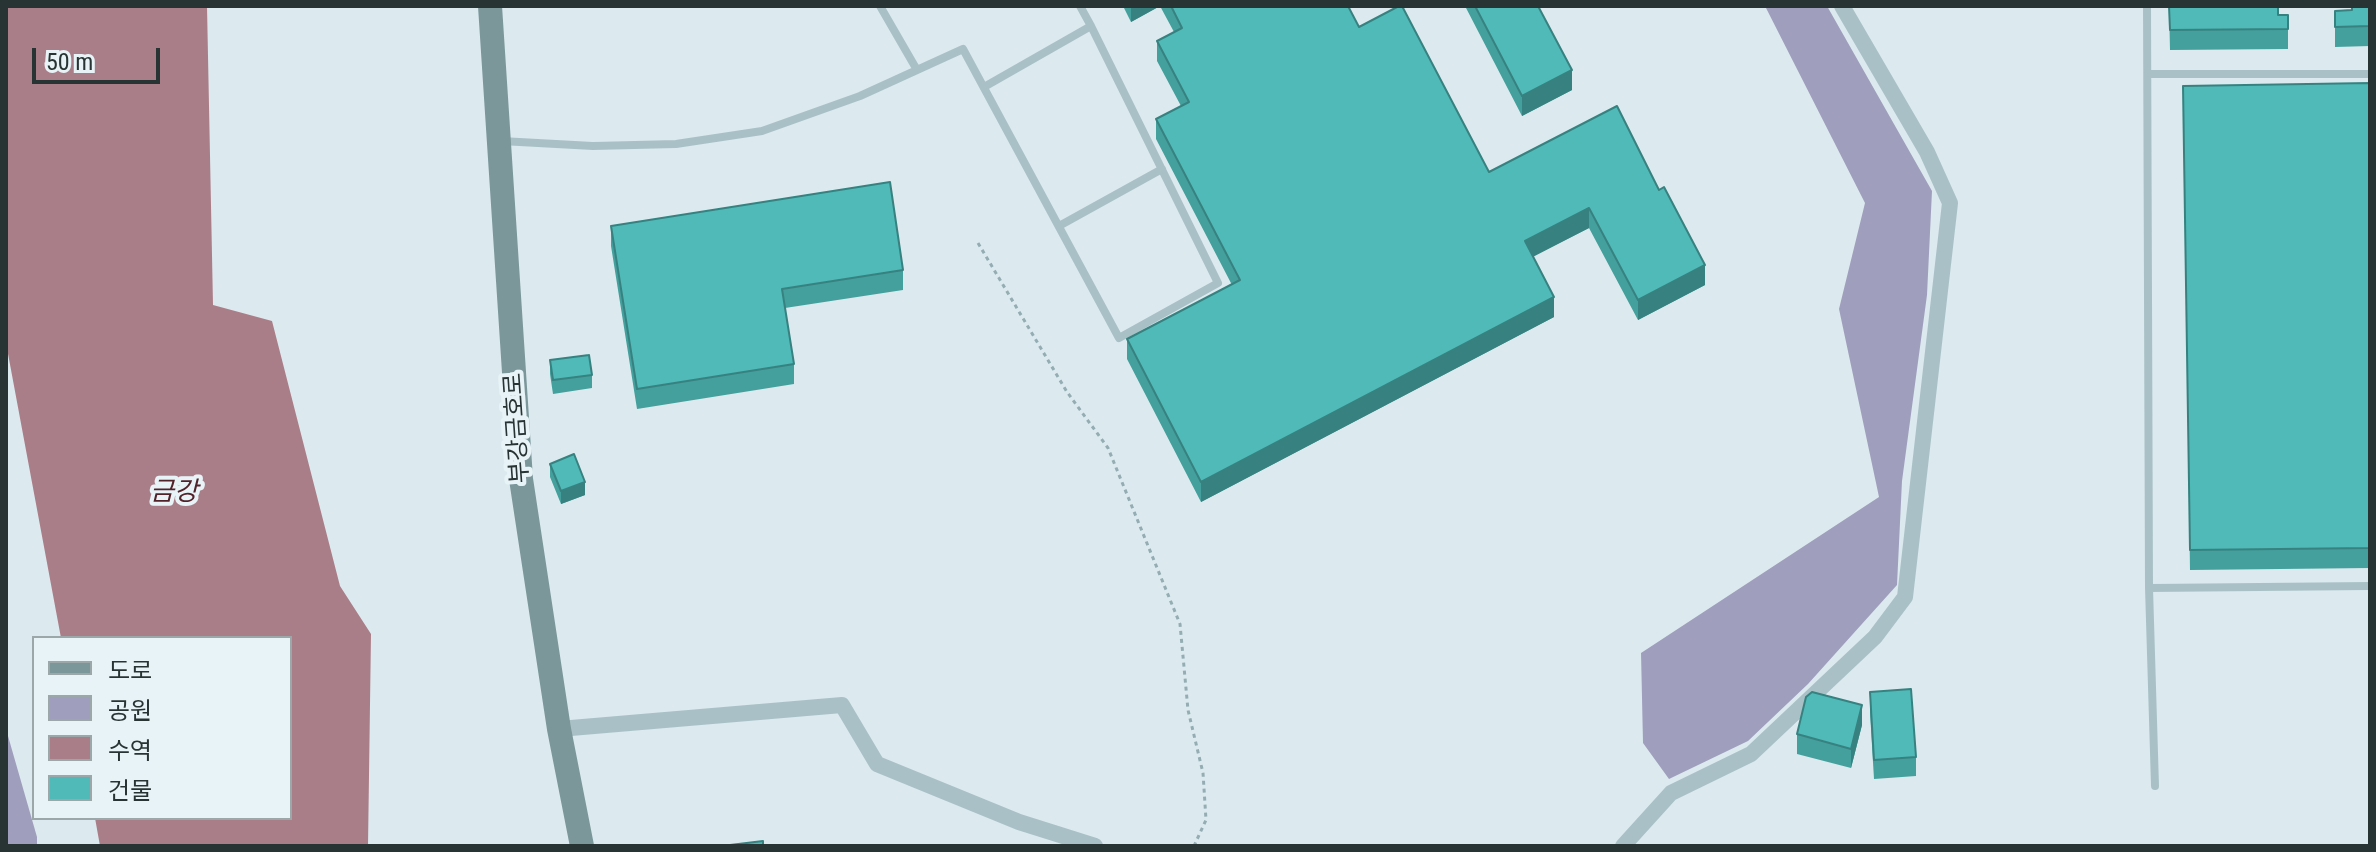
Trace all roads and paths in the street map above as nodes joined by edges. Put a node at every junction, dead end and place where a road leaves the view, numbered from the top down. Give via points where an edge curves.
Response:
1 (490, 6) edge
2 (880, 6) edge
3 (1080, 6) edge
4 (1842, 6) edge
5 (2147, 6) edge
6 (1091, 26) junction
7 (917, 70) junction
8 (2148, 74) junction
9 (2370, 74) edge
10 (984, 87) junction
11 (500, 141) junction
12 (1162, 169) junction
13 (1059, 226) junction
14 (978, 243) dead end
15 (2370, 586) edge
16 (2149, 588) junction
17 (559, 729) junction
18 (2155, 786) dead end
19 (582, 846) edge
20 (1095, 846) edge
21 (1194, 846) edge
22 (1623, 846) edge

1 - 11 street, 부강금호로
2 - 7 lane
3 - 6 lane
4 - 22 street via 1927,152 1950,203 1905,597 1875,637 1751,754 1671,793
5 - 8 lane
6 - 10 lane
6 - 12 lane
7 - 10 lane via 963,49
7 - 11 lane via 762,131 676,144
8 - 9 lane
8 - 16 lane
10 - 13 lane
11 - 17 street, 부강금호로 via 521,479
12 - 13 lane
12 - 13 lane via 1218,283 1119,338
14 - 21 path via 1067,392 1108,448 1180,624 1206,820
15 - 16 lane
16 - 18 lane
17 - 19 street, 부강금호로
17 - 20 street via 842,705 877,764 1019,822

